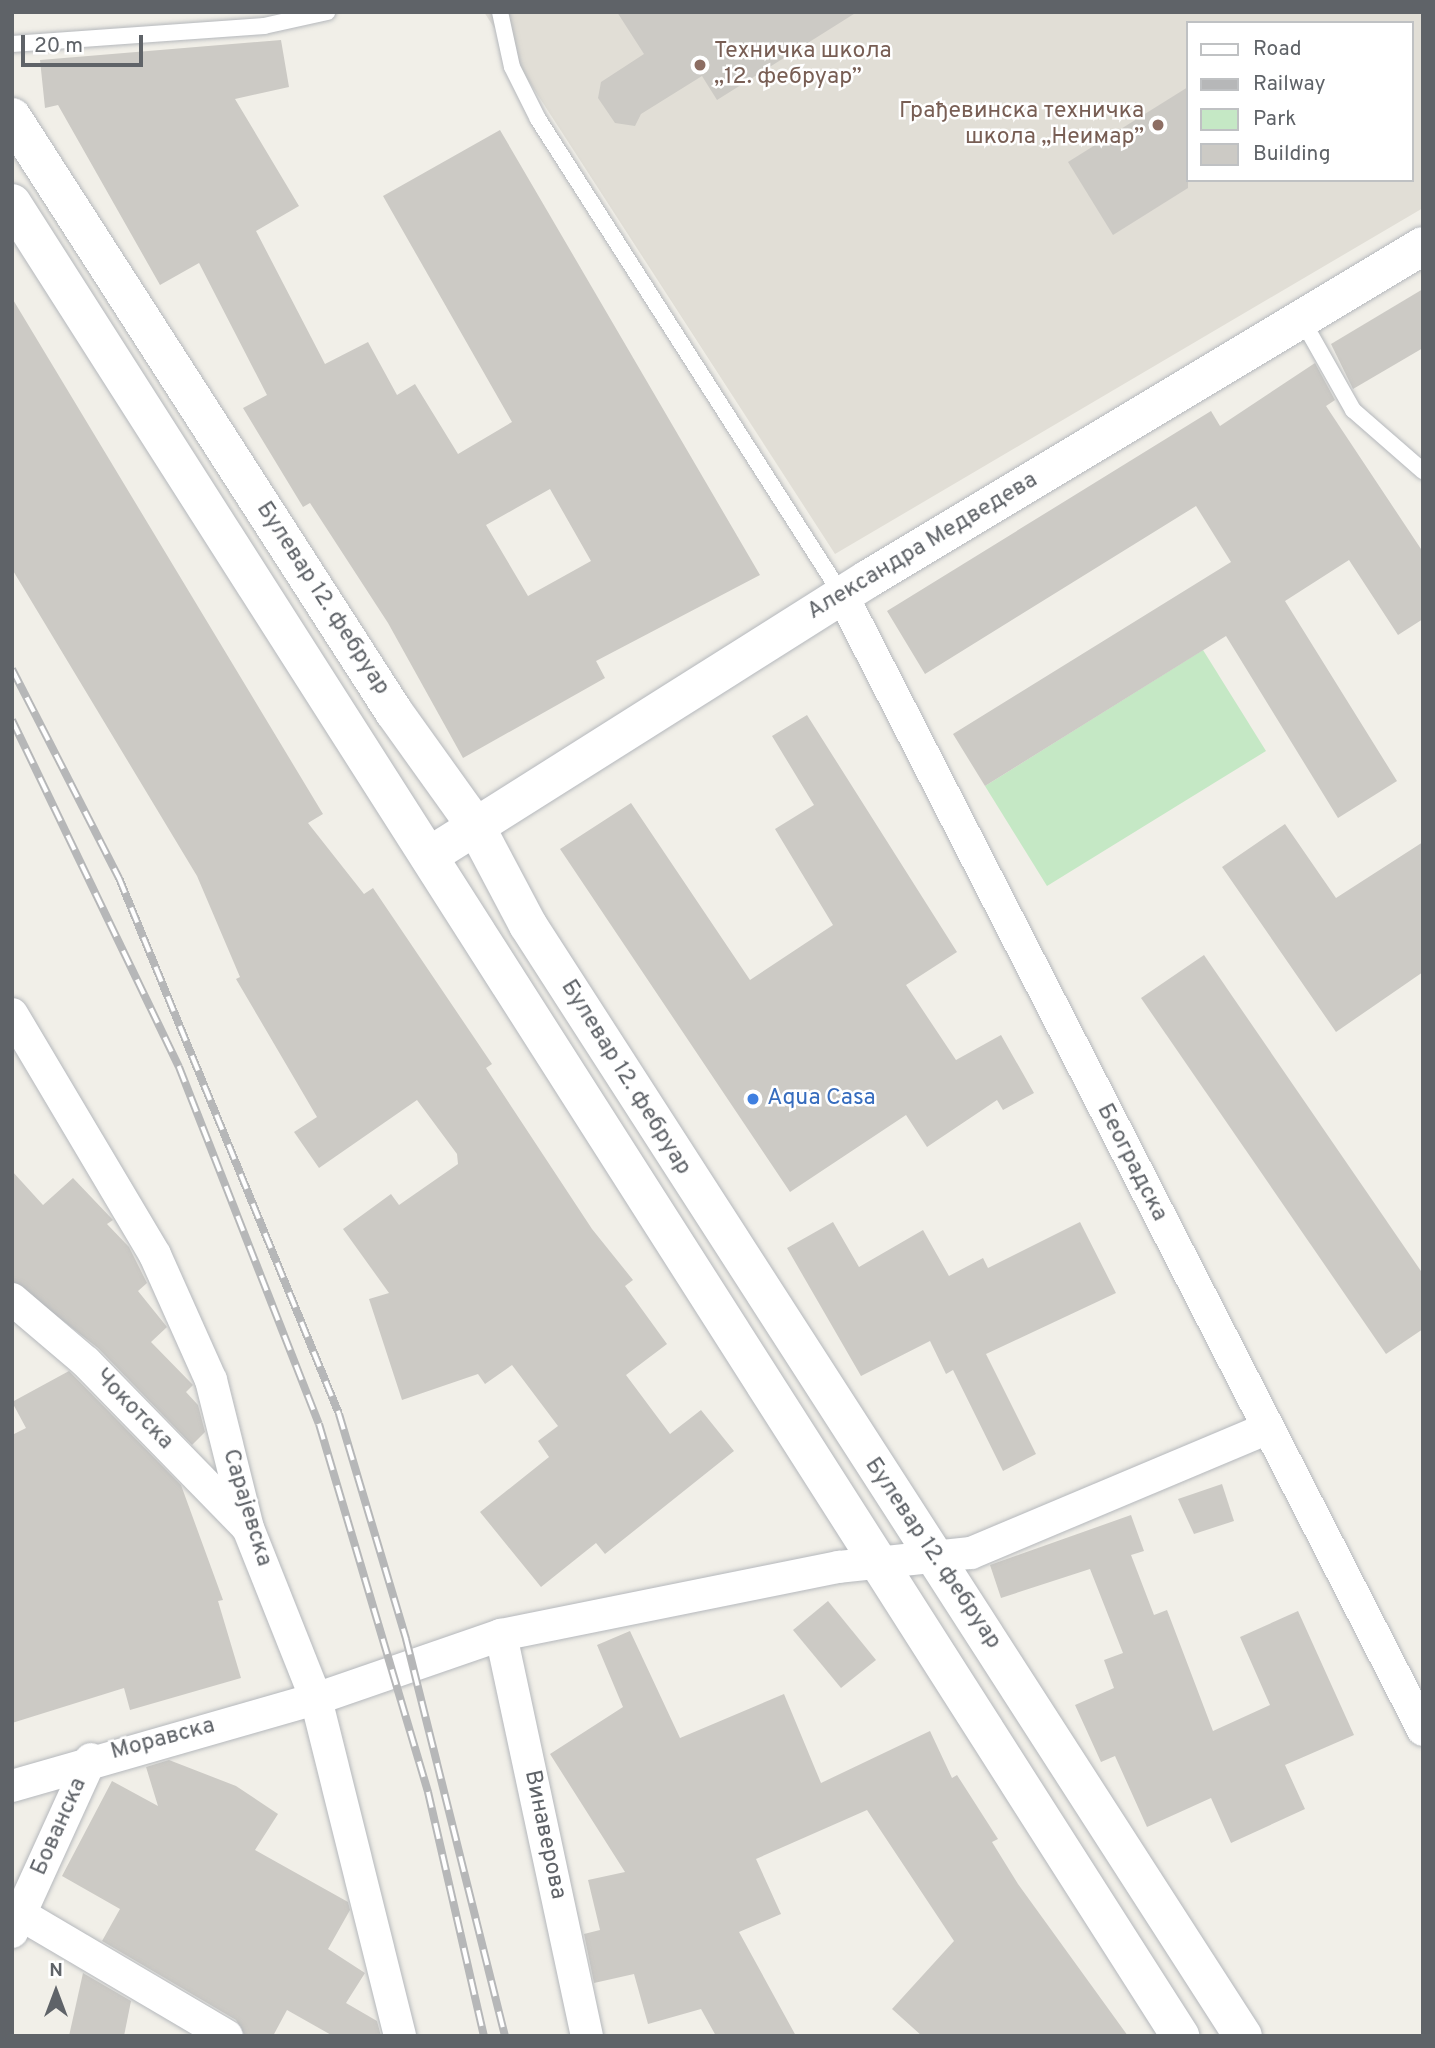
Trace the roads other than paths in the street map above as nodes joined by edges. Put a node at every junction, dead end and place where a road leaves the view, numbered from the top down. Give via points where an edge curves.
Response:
1 (327, 12) edge
2 (500, 12) edge
3 (12, 44) edge
4 (12, 117) edge
5 (12, 203) edge
6 (1423, 246) edge
7 (1301, 318) junction
8 (1423, 471) edge
9 (842, 595) junction
10 (475, 825) junction
11 (429, 856) junction
12 (12, 1014) edge
13 (12, 1299) edge
14 (1264, 1430) junction
15 (248, 1528) junction
16 (933, 1562) junction
17 (881, 1564) junction
18 (501, 1634) junction
19 (316, 1699) junction
20 (1423, 1730) edge
21 (91, 1759) junction
22 (12, 1786) edge
23 (16, 1923) edge
24 (227, 2036) edge
25 (400, 2036) edge
26 (587, 2036) edge
27 (1180, 2036) edge
28 (1243, 2036) edge

1 - 3 lane via 264,26
2 - 9 lane via 512,67 538,119
4 - 10 main road, Булевар 12. фебруар via 394,712
5 - 11 main road, Булевар 12. фебруар
6 - 7 main road, Александра Медведева
7 - 8 lane via 1353,410
7 - 9 main road, Александра Медведева
9 - 10 main road, Александра Медведева
9 - 14 street, Београдска
10 - 11 main road, Александра Медведева
10 - 16 main road, Булевар 12. фебруар via 528,925
11 - 17 main road, Булевар 12. фебруар
12 - 15 street, Сарајевска via 155,1255 211,1380
13 - 15 street, Чокотска via 86,1362
14 - 16 street, Моравска via 971,1553
14 - 20 street, Београдска
15 - 19 street, Сарајевска
16 - 17 street, Моравска
16 - 28 main road, Булевар 12. фебруар via 960,1593
17 - 18 street, Моравска
17 - 27 main road, Булевар 12. фебруар
18 - 19 street, Моравска
18 - 26 street, Винаверова
19 - 21 street, Моравска
19 - 25 street, Сарајевска
21 - 22 street, Моравска
21 - 23 street, Бованска
23 - 24 street

